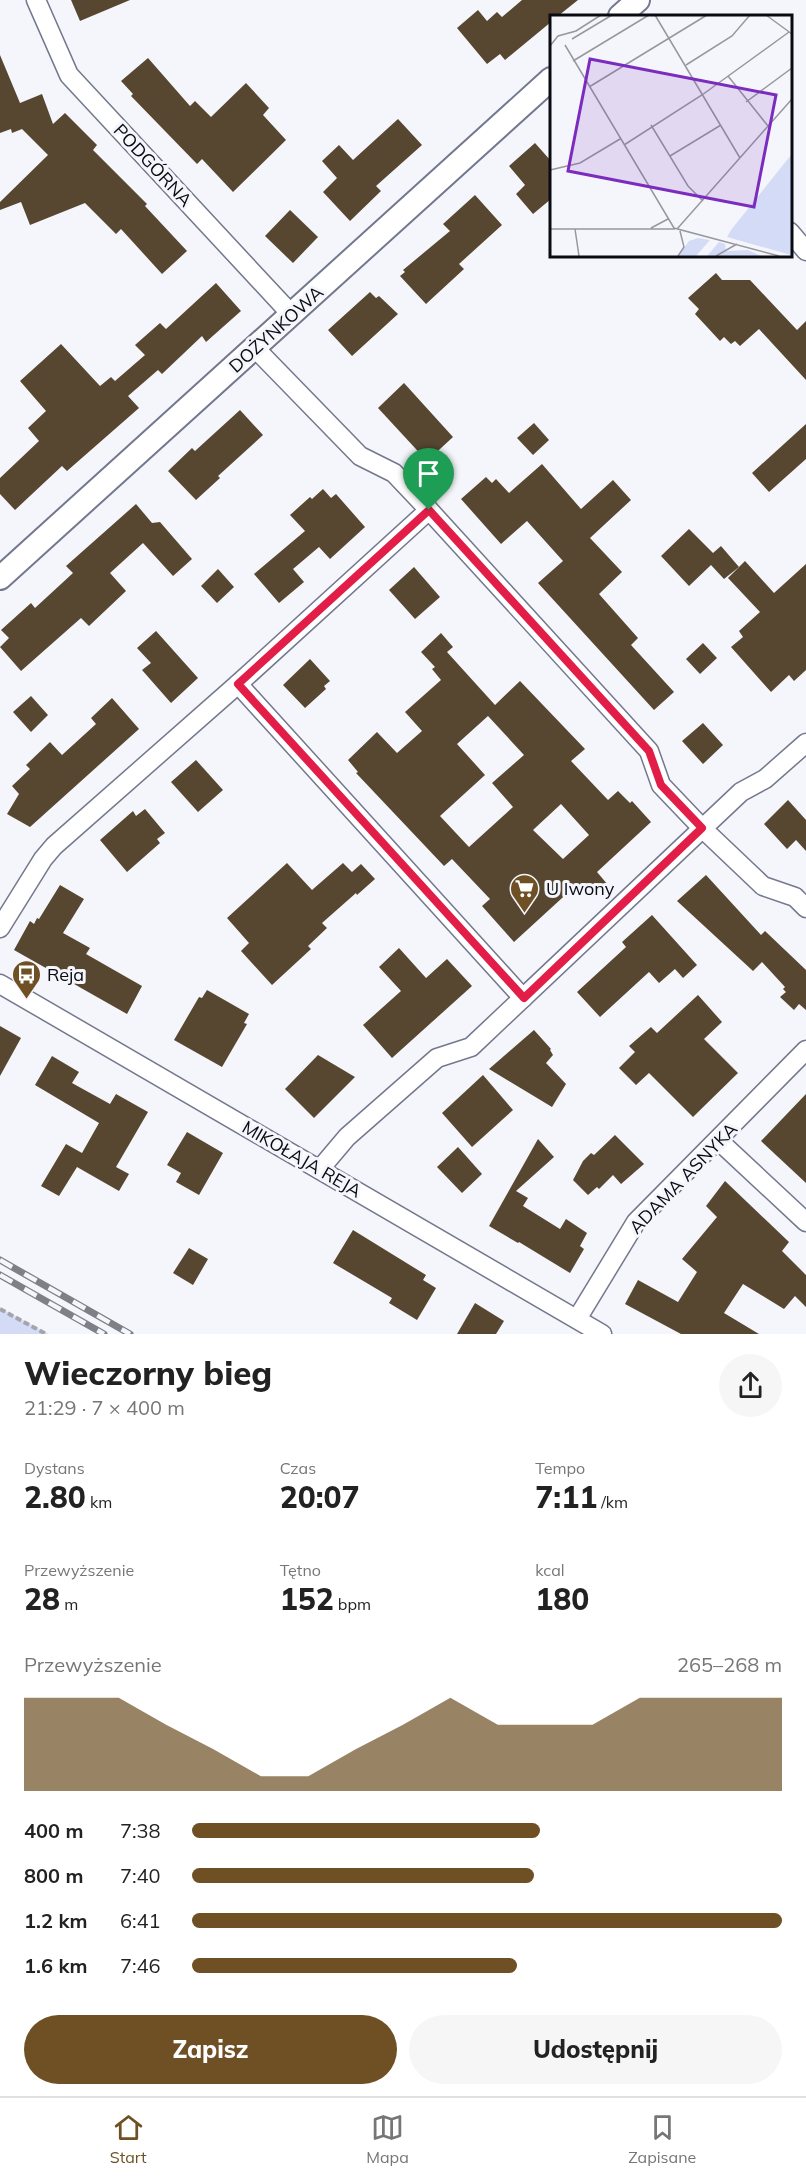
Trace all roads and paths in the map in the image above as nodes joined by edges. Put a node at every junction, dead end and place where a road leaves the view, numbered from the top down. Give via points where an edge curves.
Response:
1 (36, 0) edge
2 (638, 0) edge
3 (621, 15) edge
4 (550, 80) edge
5 (791, 234) edge
6 (806, 250) edge
7 (292, 315) junction
8 (255, 348) junction
9 (429, 510) junction
10 (0, 578) edge
11 (238, 684) junction
12 (806, 743) edge
13 (702, 828) junction
14 (806, 908) edge
15 (0, 928) edge
16 (0, 984) edge
17 (524, 998) junction
18 (806, 1050) edge
19 (718, 1140) junction
20 (320, 1169) junction
21 (806, 1222) edge
22 (0, 1309) edge
23 (577, 1319) junction
24 (46, 1334) edge
25 (603, 1334) edge

1 - 7 street, PODGÓRNA via 69,75
2 - 3 street
4 - 7 street, DOŻYNKOWA
5 - 6 street
7 - 8 street, DOŻYNKOWA
8 - 9 street via 360,456 394,473
8 - 10 street, DOŻYNKOWA
9 - 11 street
9 - 13 street via 649,751 661,785
11 - 15 street via 54,846
11 - 17 street
12 - 13 street via 765,779 741,792
13 - 14 street via 763,886 795,897
13 - 17 street
16 - 20 street, MIKOŁAJA REJA
17 - 20 street via 471,1047 437,1058 347,1137
18 - 19 street, ADAMA ASNYKA
19 - 21 street
19 - 23 street, ADAMA ASNYKA via 636,1222
20 - 23 street, MIKOŁAJA REJA
22 - 24 path
23 - 25 street, MIKOŁAJA REJA

